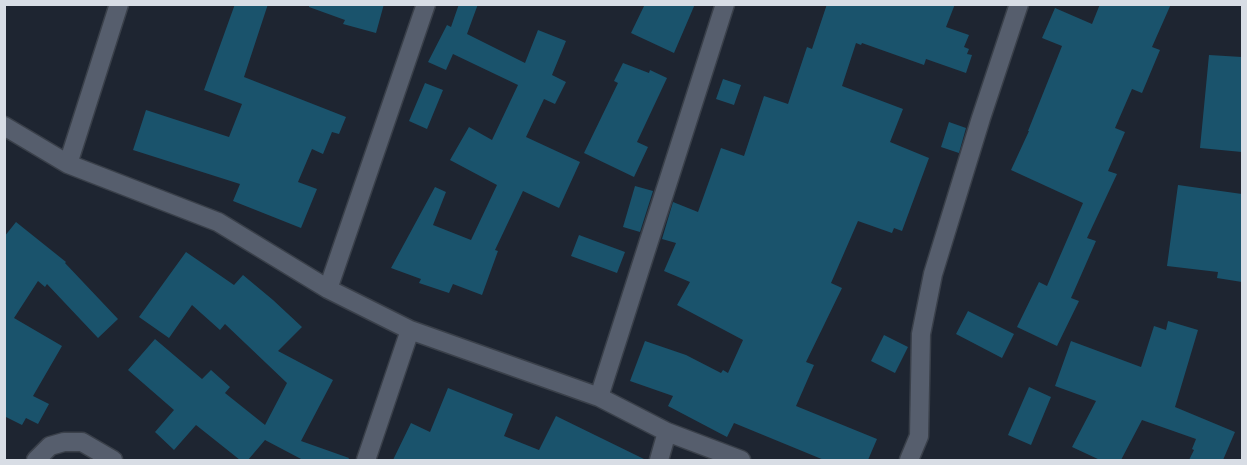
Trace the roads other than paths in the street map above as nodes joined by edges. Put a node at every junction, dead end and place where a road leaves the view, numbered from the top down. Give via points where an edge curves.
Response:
1 (119, 4) edge
2 (426, 4) edge
3 (725, 4) edge
4 (1019, 4) edge
5 (4, 126) edge
6 (68, 164) junction
7 (328, 289) junction
8 (410, 330) junction
9 (599, 397) junction
10 (667, 432) junction
11 (36, 460) edge
12 (112, 460) edge
13 (366, 460) edge
14 (659, 460) edge
15 (741, 460) edge
16 (909, 460) edge

1 - 6 street
2 - 7 street
3 - 9 street
4 - 16 street via 933,274 921,333 920,436
5 - 6 street
6 - 7 street via 218,222
7 - 8 street
8 - 9 street
8 - 13 street
9 - 10 street
10 - 14 street
10 - 15 street
11 - 12 street via 50,446 82,442

